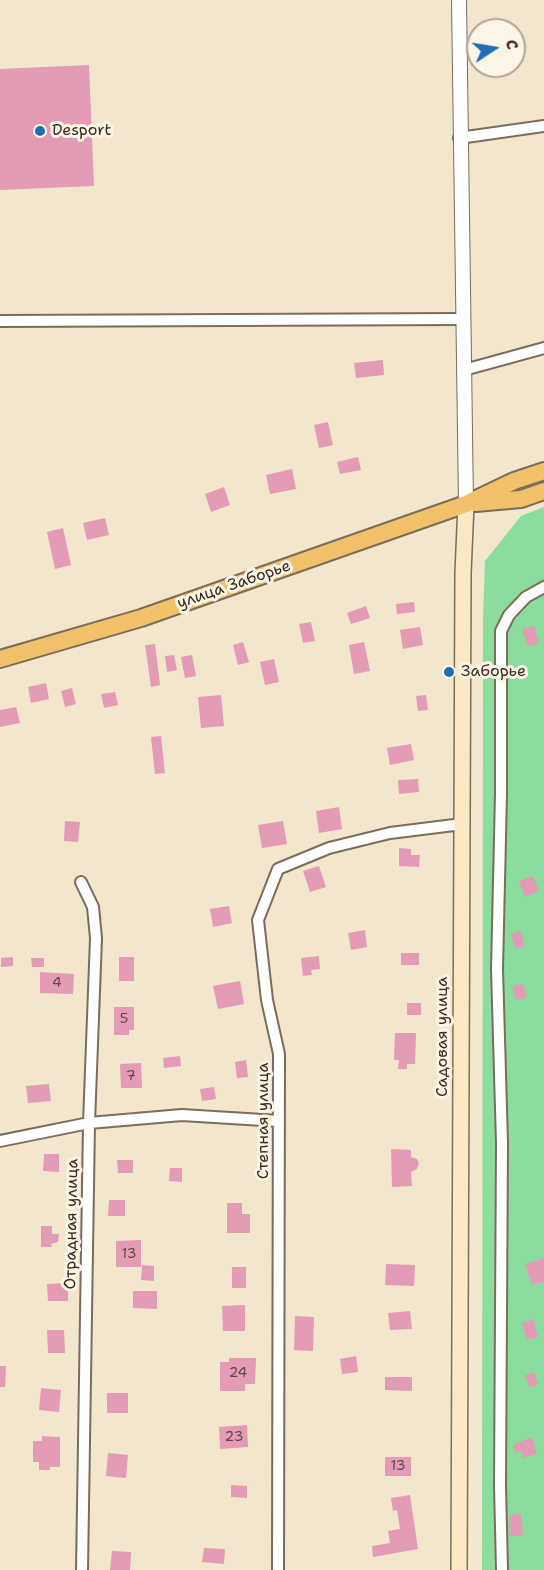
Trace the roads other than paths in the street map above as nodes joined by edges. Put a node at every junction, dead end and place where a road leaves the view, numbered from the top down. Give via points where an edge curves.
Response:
1 (459, 0) edge
2 (544, 126) edge
3 (459, 138) junction
4 (463, 320) junction
5 (0, 321) edge
6 (544, 348) edge
7 (464, 370) junction
8 (544, 471) edge
9 (544, 491) edge
10 (466, 504) junction
11 (544, 587) edge
12 (0, 659) edge
13 (462, 824) junction
14 (81, 882) dead end
15 (279, 1121) junction
16 (89, 1124) junction
17 (0, 1142) edge
18 (82, 1570) edge
19 (278, 1570) edge
20 (459, 1570) edge
21 (502, 1570) edge

1 - 3 street
2 - 3 street
3 - 4 street
4 - 5 street
4 - 7 street
6 - 7 street
7 - 10 street
8 - 10 main road
9 - 10 main road via 521,500
10 - 12 main road, улица Заборье via 141,618
10 - 13 main road, Садовая улица
11 - 21 street via 526,597 509,615 501,631 497,969 502,1143
13 - 15 street, Степная улица via 390,832 329,848 278,868 258,920 267,1000 279,1054
13 - 20 main road, Садовая улица
14 - 16 street, Отрадная улица via 93,907 96,938
15 - 16 street via 182,1115
15 - 19 street, Степная улица
16 - 17 street
16 - 18 street, Отрадная улица

